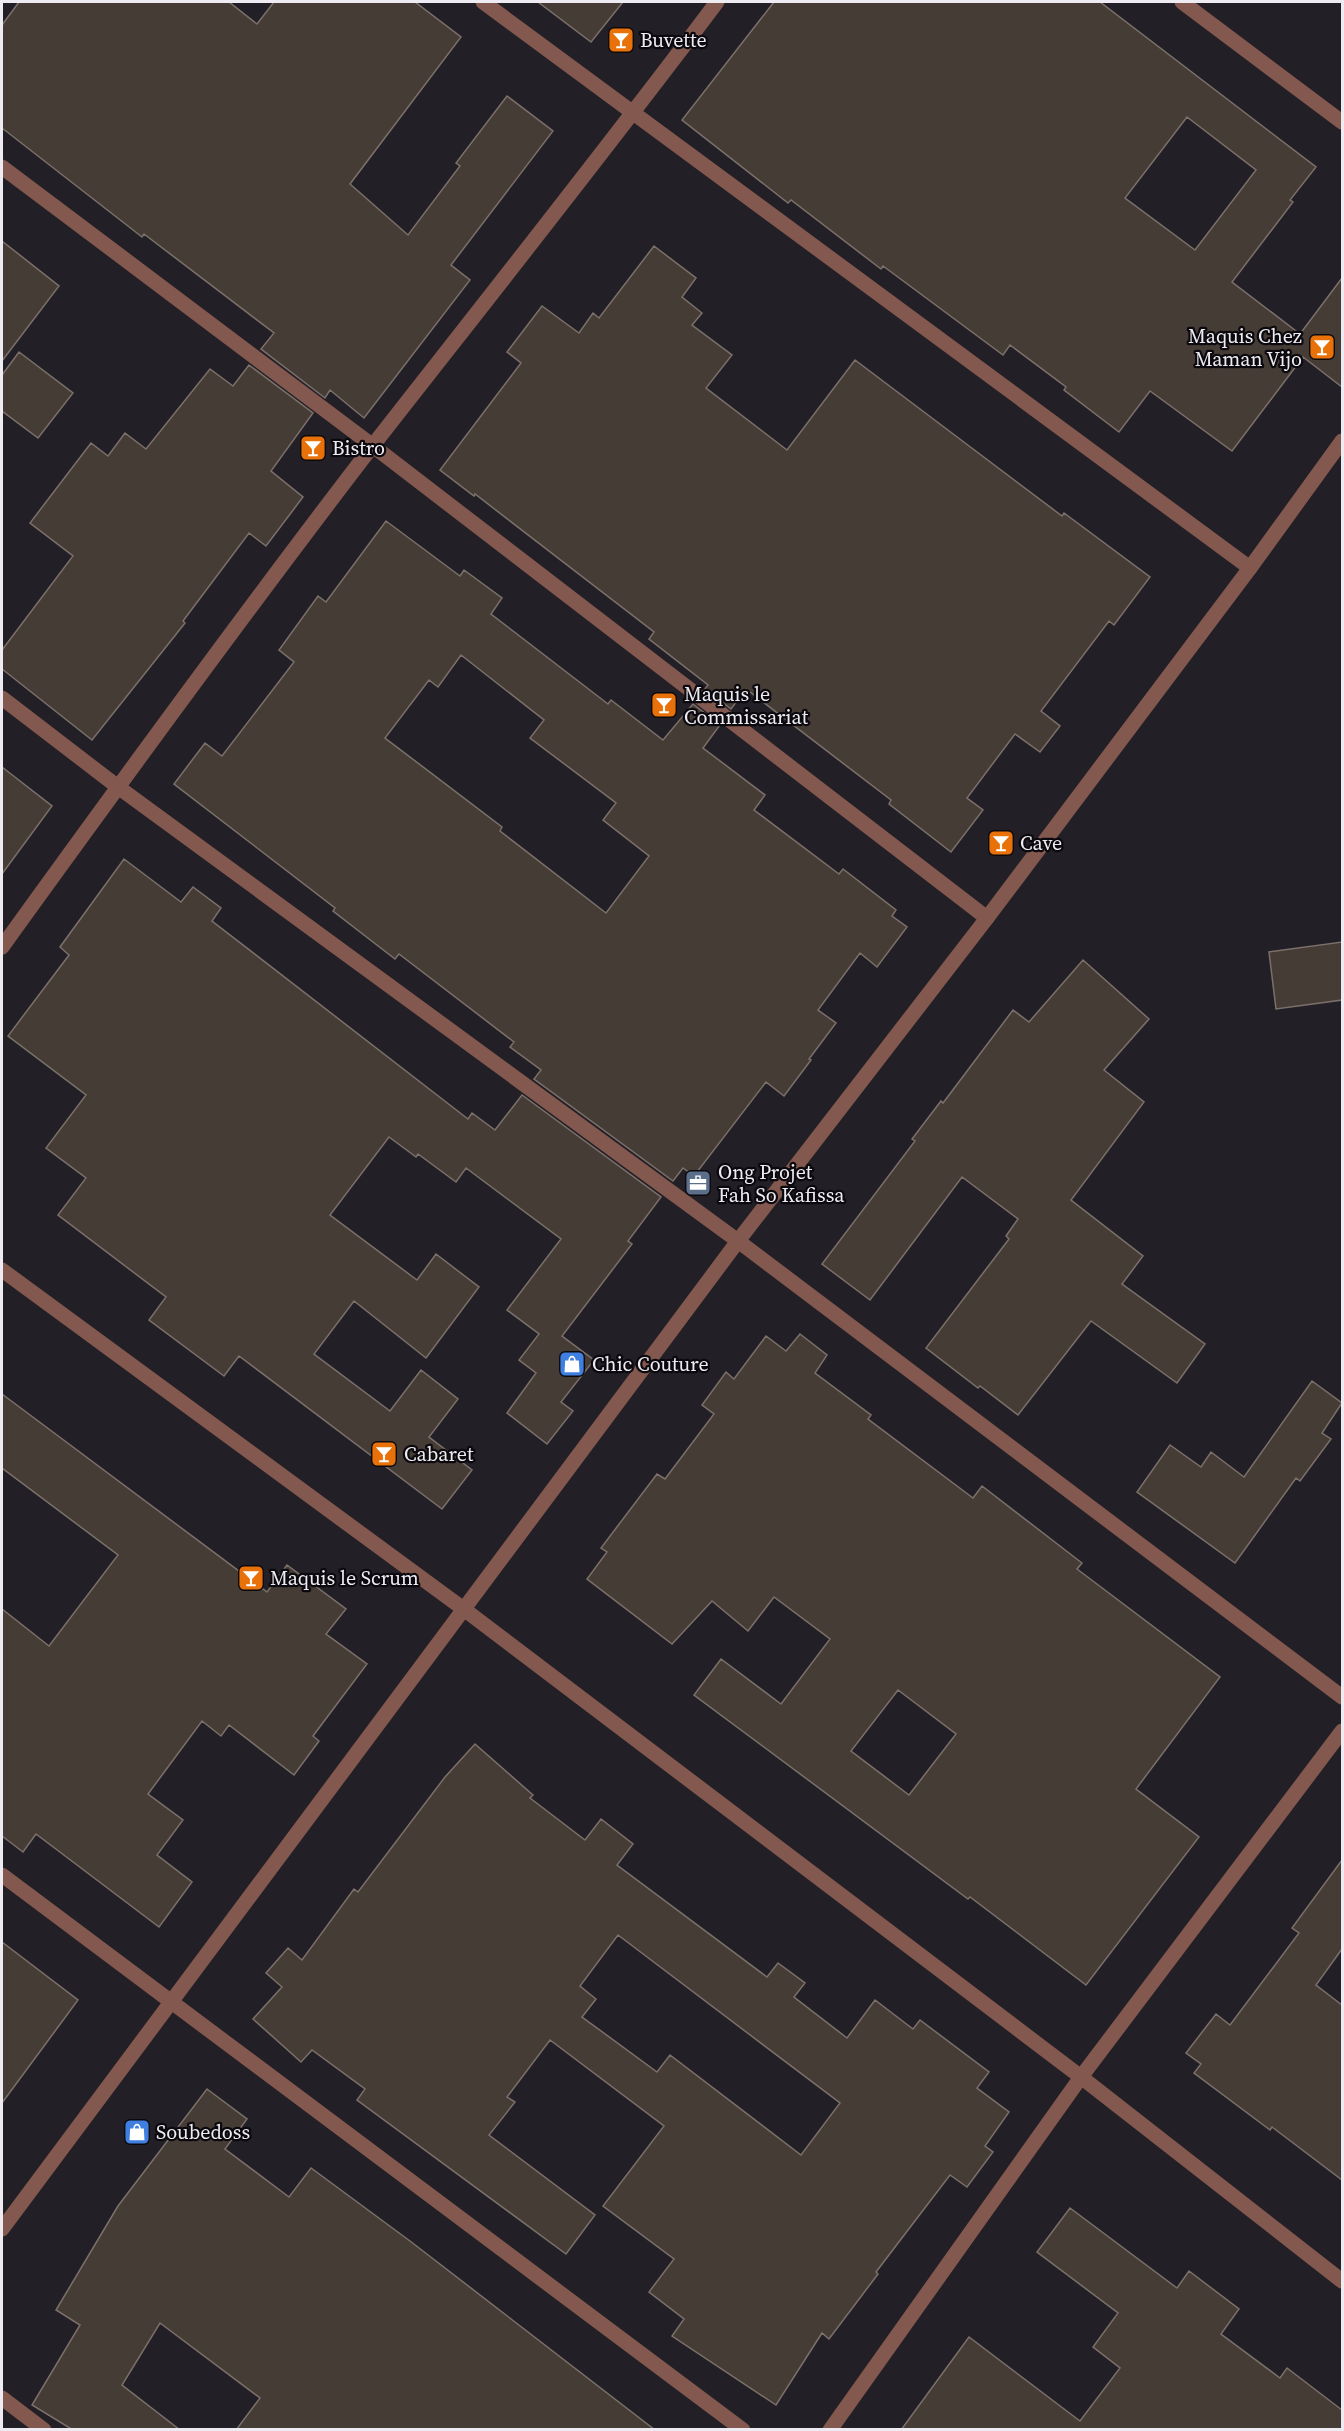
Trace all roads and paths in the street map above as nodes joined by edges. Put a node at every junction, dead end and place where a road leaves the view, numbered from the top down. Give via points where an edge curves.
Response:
1 (483, 2) edge
2 (717, 2) edge
3 (1182, 2) edge
4 (634, 113) junction
5 (1342, 122) edge
6 (2, 168) edge
7 (1342, 441) edge
8 (373, 446) junction
9 (1250, 568) junction
10 (2, 698) edge
11 (118, 787) junction
12 (987, 918) junction
13 (2, 947) edge
14 (738, 1241) junction
15 (2, 1270) edge
16 (465, 1610) junction
17 (1342, 1697) edge
18 (1342, 1731) edge
19 (2, 1875) edge
20 (171, 2002) junction
21 (1081, 2077) junction
22 (2, 2229) edge
23 (1342, 2281) edge
24 (2, 2398) edge
25 (44, 2430) edge
26 (743, 2430) edge
27 (830, 2430) edge

1 - 4 street
2 - 4 street
3 - 5 street
4 - 8 street
4 - 9 street
6 - 8 street
7 - 9 street
8 - 11 street
8 - 12 street
9 - 12 street
10 - 11 street
11 - 13 street
11 - 14 street
12 - 14 street
14 - 16 street
14 - 17 street
15 - 16 street
16 - 20 street
16 - 21 street
18 - 21 street
19 - 20 street
20 - 22 street
20 - 26 street
21 - 23 street
21 - 27 street
24 - 25 street

